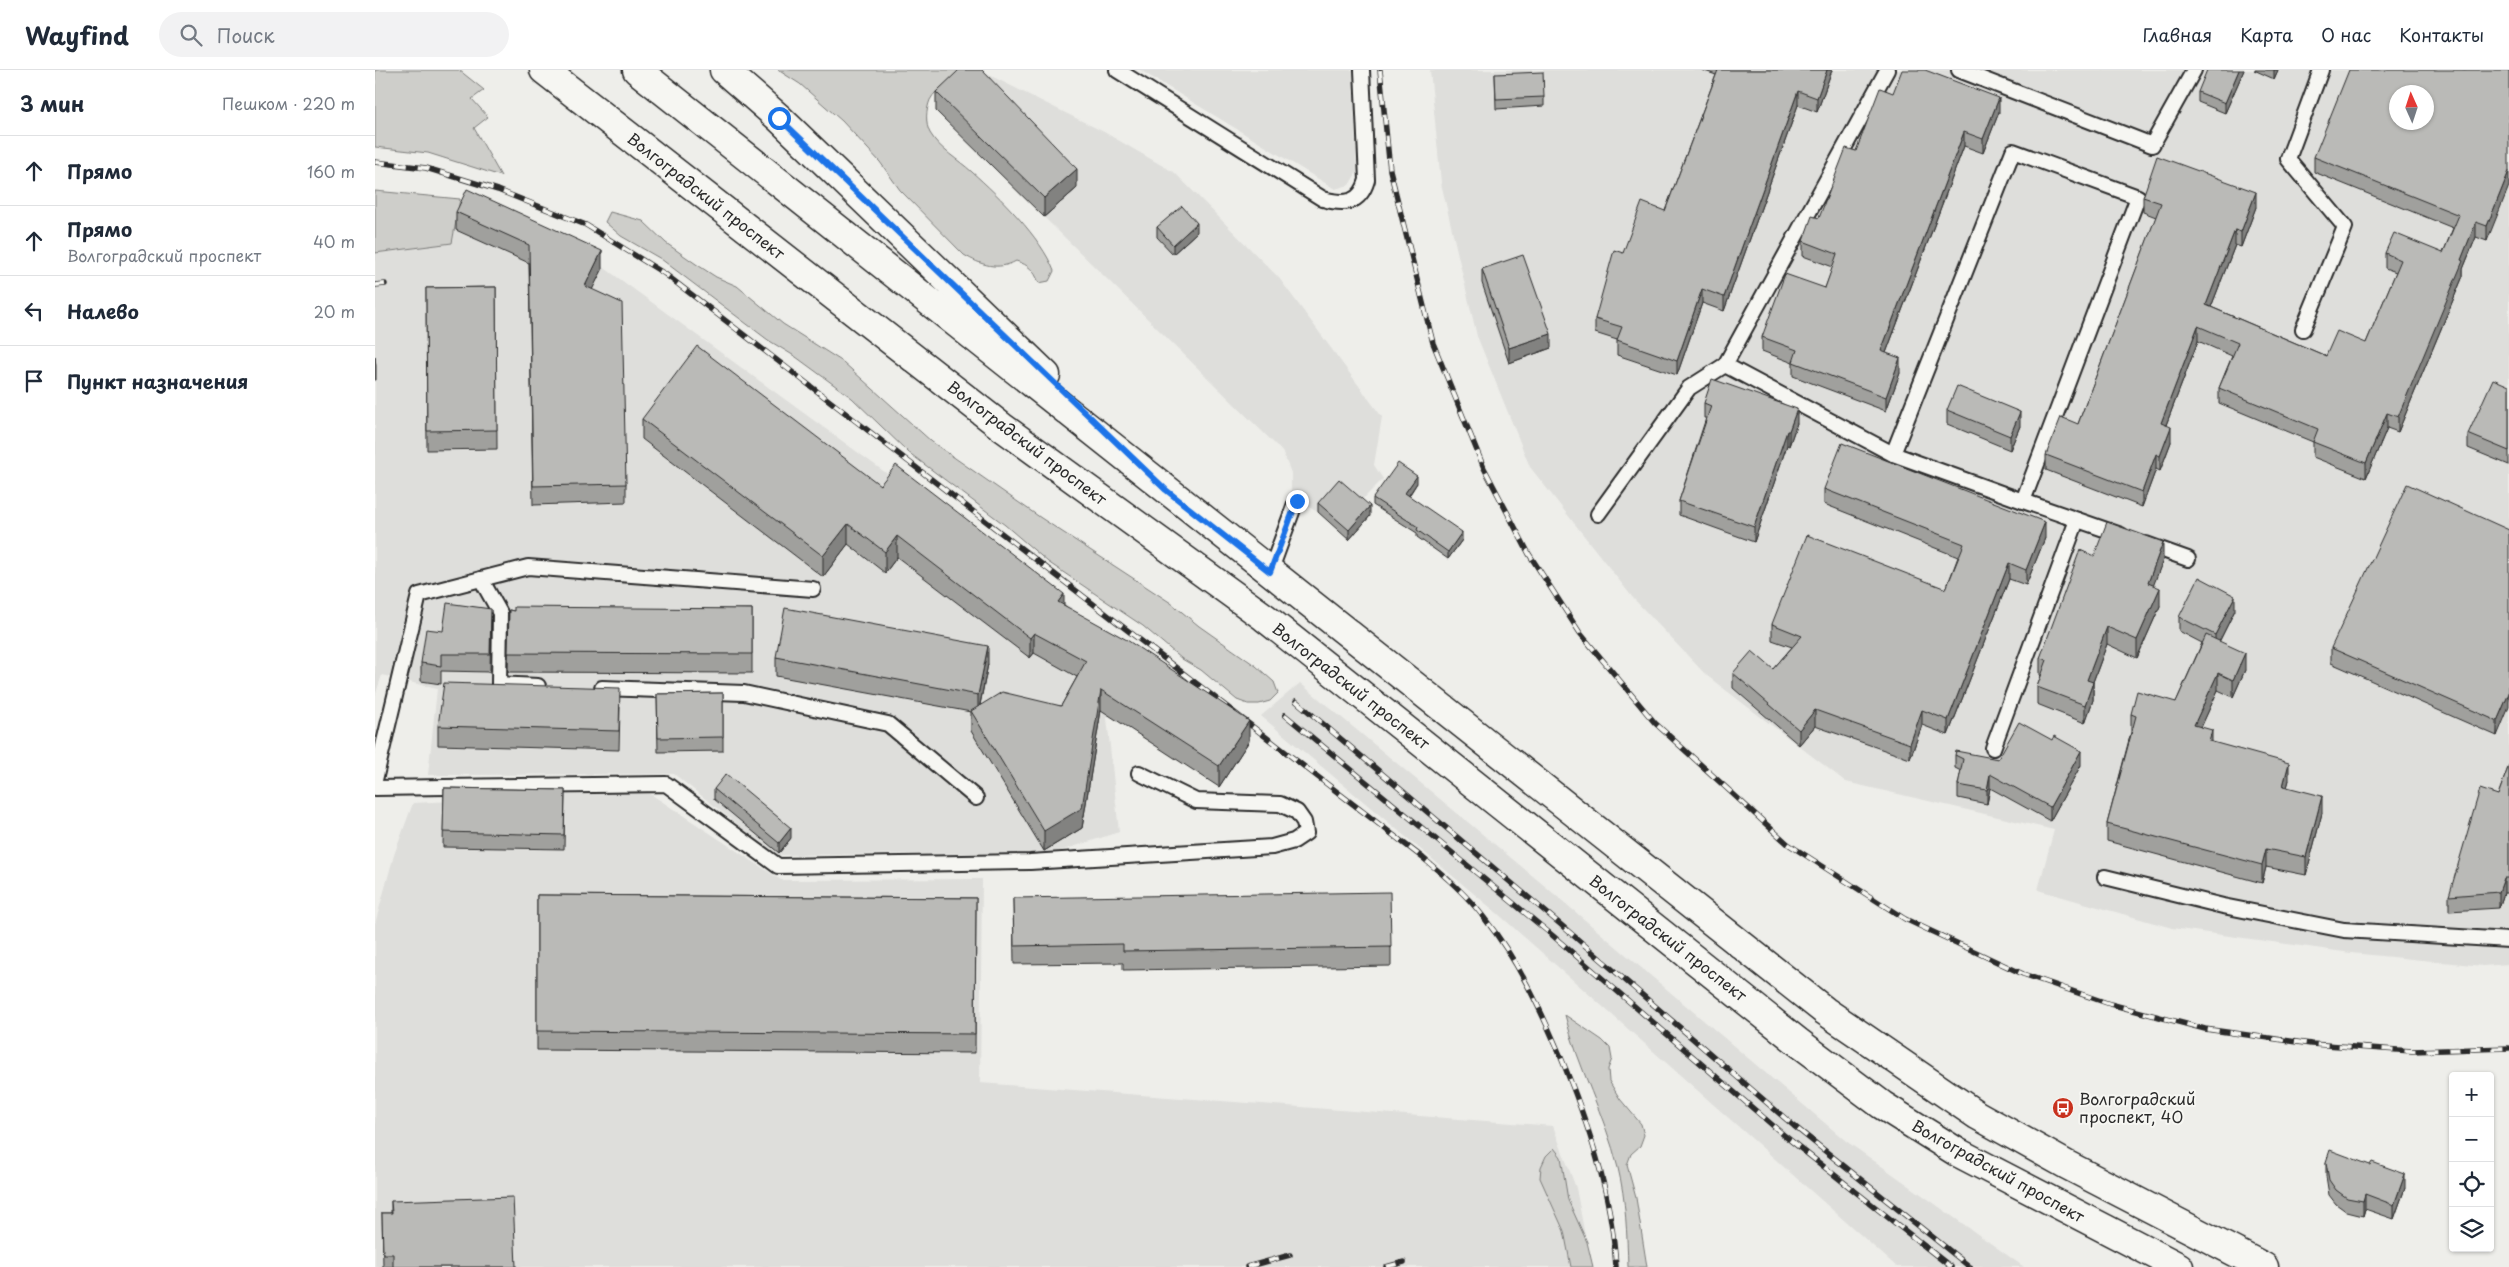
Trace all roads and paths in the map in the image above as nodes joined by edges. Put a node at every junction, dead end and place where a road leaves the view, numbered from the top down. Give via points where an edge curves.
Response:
1 (544, 70) edge
2 (637, 70) edge
3 (725, 70) edge
4 (1117, 70) edge
5 (1362, 70) edge
6 (1887, 70) edge
7 (1959, 70) edge
8 (2193, 70) edge
9 (2321, 70) edge
10 (2303, 329) dead end
11 (1725, 365) junction
12 (1893, 454) junction
13 (1166, 490) junction
14 (1297, 501) dead end
15 (2023, 501) junction
16 (1598, 514) dead end
17 (2077, 520) junction
18 (2188, 558) dead end
19 (1270, 572) junction
20 (481, 579) junction
21 (813, 589) dead end
22 (548, 686) edge
23 (587, 687) edge
24 (1993, 748) dead end
25 (1139, 773) dead end
26 (375, 780) edge
27 (375, 788) edge
28 (976, 798) dead end
29 (2105, 878) dead end
30 (2509, 940) edge
31 (2179, 1267) edge
32 (2264, 1267) edge

1 - 31 main road, Волгоградский проспект via 1001,427 1264,617 1798,1042 1882,1105 1957,1152
2 - 13 main road
3 - 13 main road
4 - 5 lane via 1323,199 1338,203 1353,200 1363,191 1367,180
6 - 11 lane
7 - 8 lane via 2152,145
9 - 10 lane via 2288,159 2345,227
11 - 12 lane
11 - 16 lane via 1689,388
12 - 15 lane
12 - 15 lane via 2013,152 2138,197
13 - 19 main road
14 - 19 lane
15 - 17 lane
17 - 18 lane
17 - 24 lane
19 - 32 main road via 1818,1004 1908,1069 1977,1115
20 - 21 lane via 529,567
20 - 22 lane via 500,614 499,684
20 - 26 lane via 419,594
23 - 28 lane via 744,693 888,724
25 - 27 lane via 1196,802 1280,804 1297,812 1306,833 1294,841 1272,847 1040,862 778,866 666,784
29 - 30 lane via 2344,930

